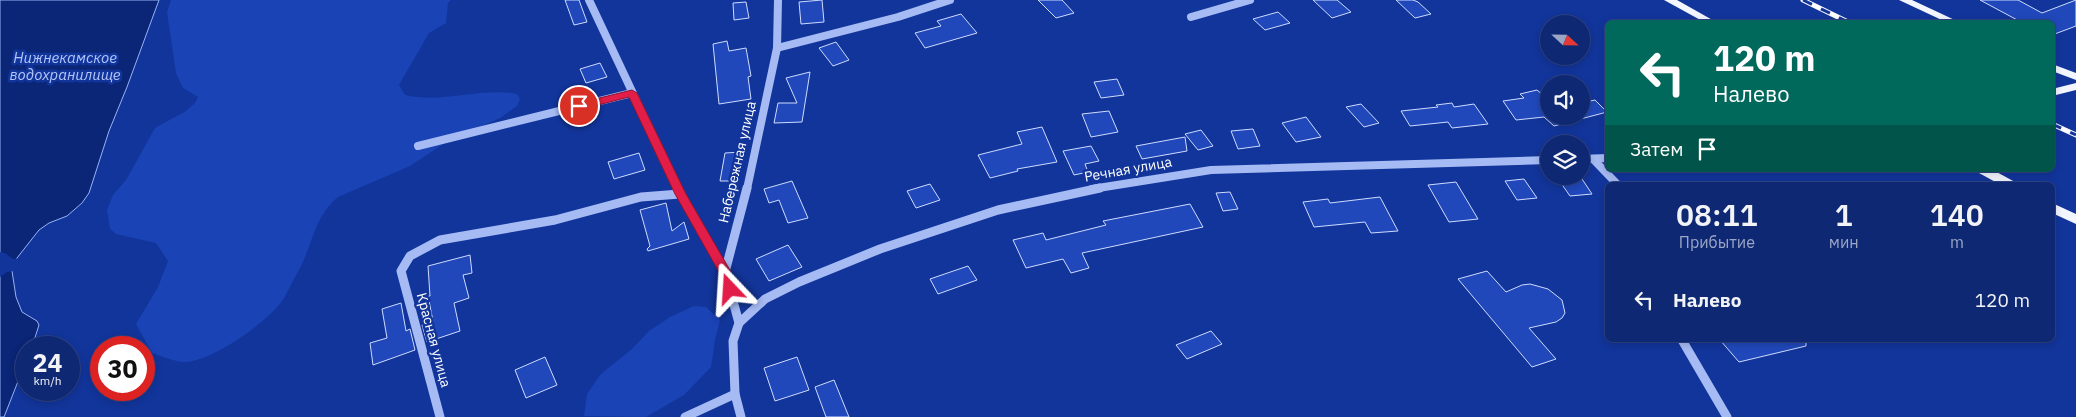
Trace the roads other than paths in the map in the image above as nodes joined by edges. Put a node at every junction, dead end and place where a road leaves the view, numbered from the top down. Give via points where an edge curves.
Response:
1 (589, 0) edge
2 (778, 0) edge
3 (950, 0) edge
4 (1250, 0) edge
5 (1669, 0) edge
6 (1904, 0) edge
7 (1191, 17) dead end
8 (1707, 20) edge
9 (1949, 20) edge
10 (777, 48) junction
11 (2055, 67) edge
12 (2076, 77) edge
13 (2076, 86) edge
14 (2056, 92) edge
15 (632, 93) junction
16 (418, 146) dead end
17 (1605, 158) edge
18 (1593, 159) joint
19 (1540, 160) edge
20 (1605, 171) edge
21 (1606, 172) edge
22 (1987, 172) edge
23 (1615, 182) edge
24 (2005, 182) edge
25 (680, 194) junction
26 (2055, 209) edge
27 (2076, 220) edge
28 (725, 272) junction
29 (739, 322) junction
30 (1683, 342) edge
31 (735, 394) junction
32 (440, 417) edge
33 (685, 417) edge
34 (741, 417) edge
35 (1727, 417) edge

1 - 15 street
2 - 10 street, Набережная улица
3 - 10 street
4 - 7 street
5 - 8 main road
6 - 9 main road
10 - 28 street, Набережная улица
11 - 12 main road
13 - 14 main road
15 - 16 street
15 - 25 street
17 - 18 street
18 - 20 street
19 - 29 street, Речная улица via 1211,170 1085,190 998,210 880,249 765,299
21 - 23 street
22 - 24 main road
25 - 28 street
25 - 32 street, Красная улица via 641,197 555,220 440,240 410,256 401,271
26 - 27 main road
28 - 29 street
29 - 31 street via 733,341
30 - 35 street
31 - 33 street
31 - 34 street

